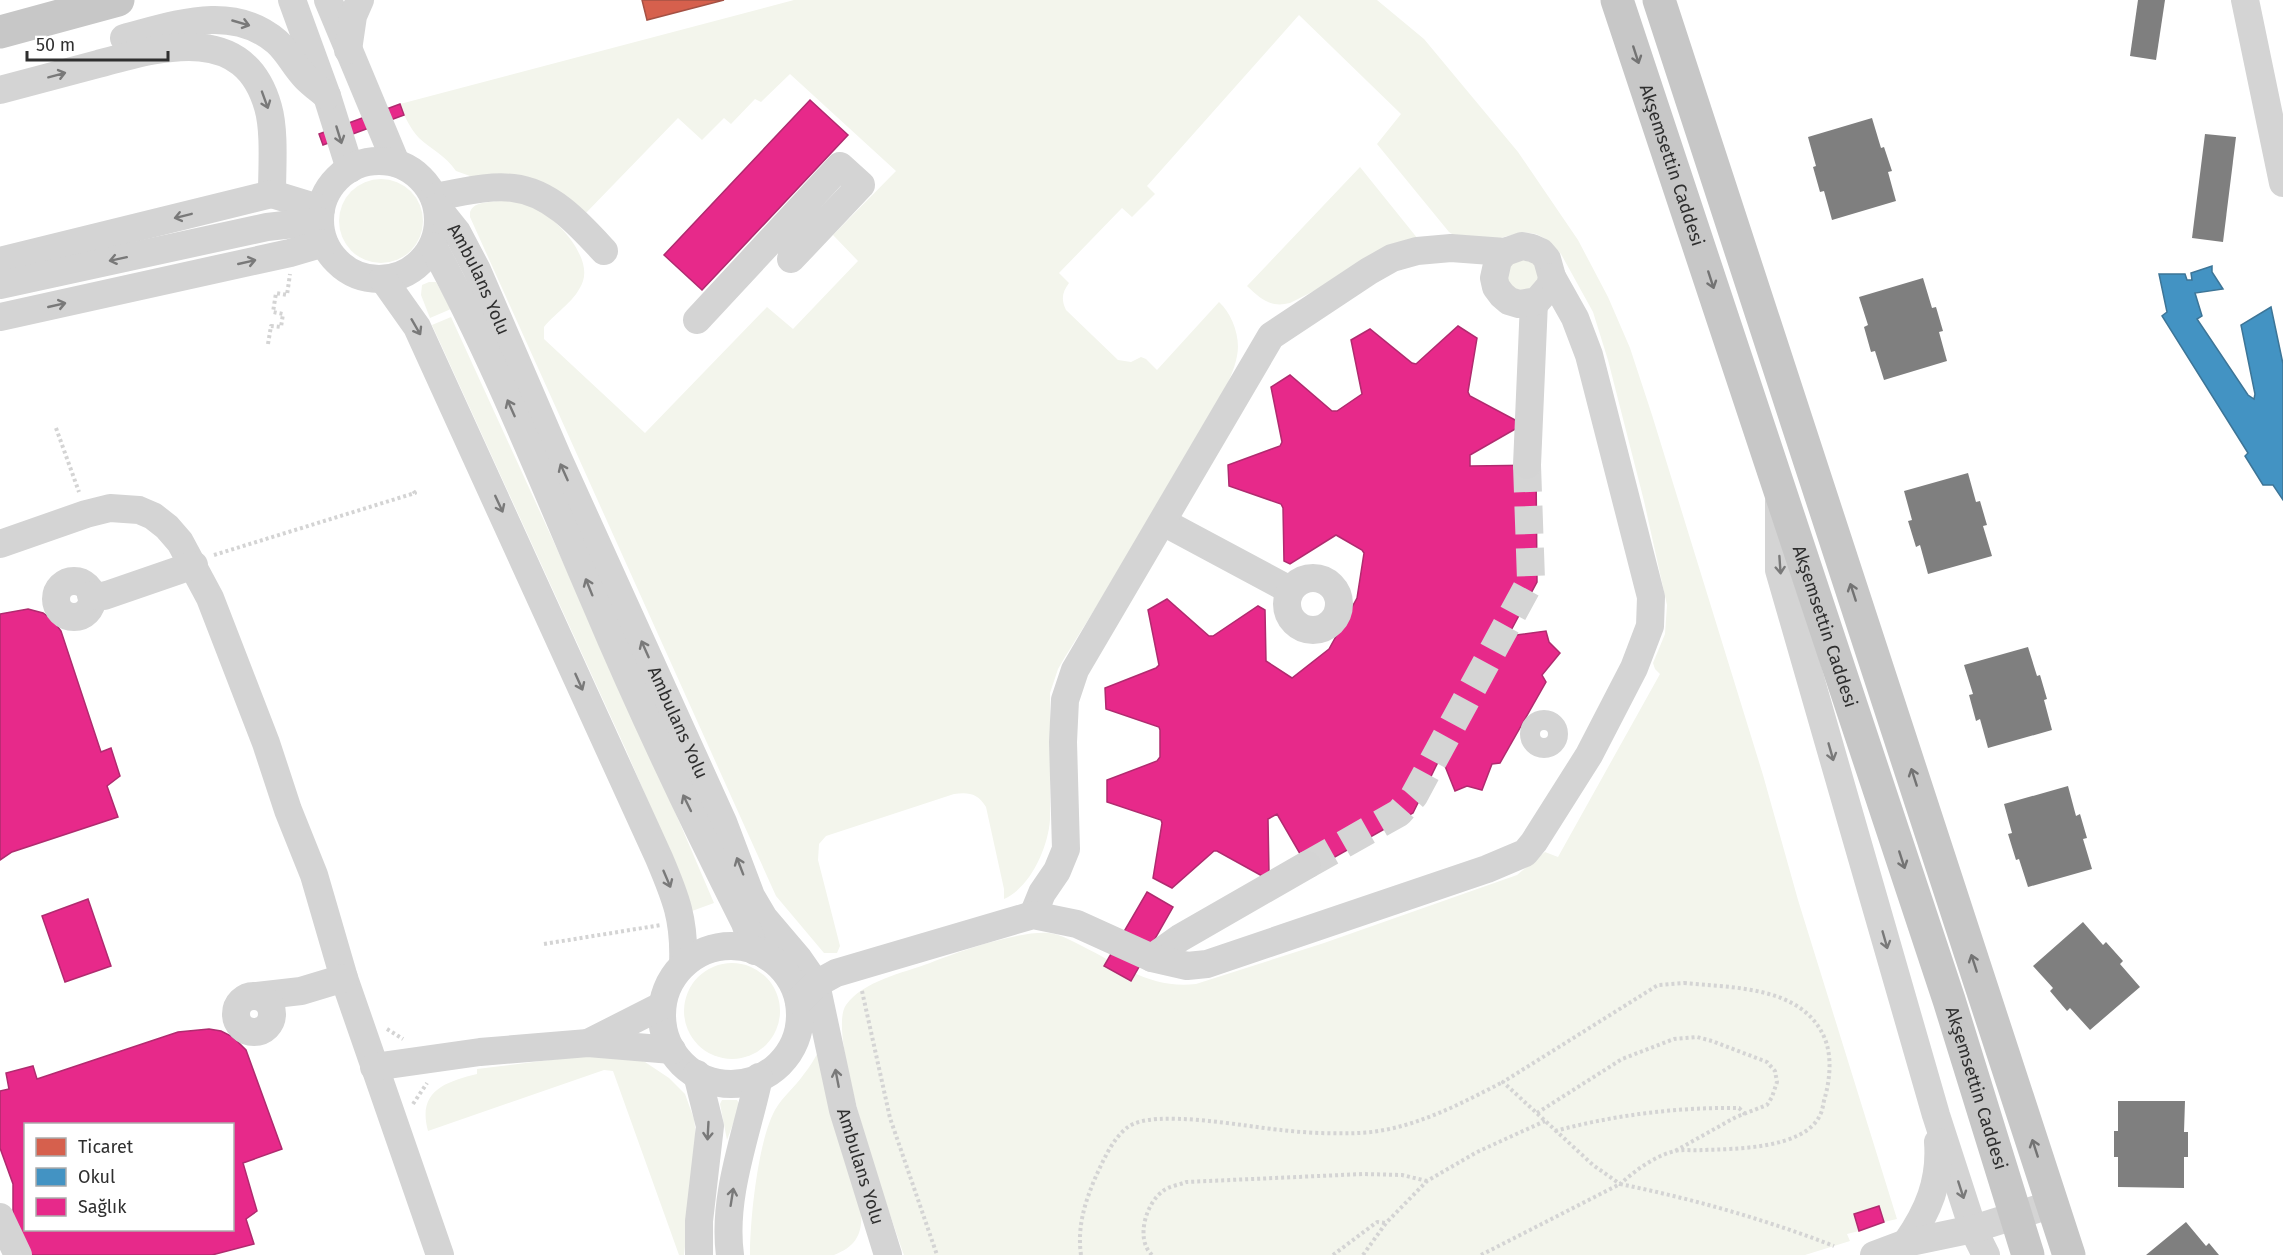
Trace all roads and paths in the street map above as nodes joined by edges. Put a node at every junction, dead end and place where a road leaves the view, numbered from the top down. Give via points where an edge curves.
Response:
1 (118, 0) edge
2 (292, 0) edge
3 (328, 0) edge
4 (360, 0) edge
5 (1617, 0) edge
6 (1659, 0) edge
7 (2245, 0) edge
8 (0, 32) edge
9 (348, 52) junction
10 (0, 69) edge
11 (0, 90) edge
12 (327, 96) junction
13 (396, 163) junction
14 (350, 169) junction
15 (2283, 183) edge
16 (272, 194) junction
17 (436, 202) junction
18 (322, 224) junction
19 (433, 246) junction
20 (604, 250) dead end
21 (290, 252) junction
22 (1505, 252) junction
23 (791, 259) dead end
24 (0, 261) edge
25 (1552, 277) junction
26 (383, 279) junction
27 (0, 285) edge
28 (1534, 302) junction
29 (0, 317) edge
30 (697, 320) dead end
31 (268, 344) dead end
32 (56, 428) dead end
33 (1527, 465) tunnel mouth
34 (1779, 485) junction
35 (412, 489) dead end
36 (81, 499) dead end
37 (1163, 522) junction
38 (0, 544) edge
39 (194, 565) junction
40 (1290, 590) dead end
41 (91, 595) dead end
42 (1553, 738) dead end
43 (1589, 755) junction
44 (1307, 865) tunnel mouth
45 (1033, 915) junction
46 (682, 922) junction
47 (544, 944) dead end
48 (756, 951) junction
49 (1152, 958) junction
50 (683, 965) junction
51 (344, 978) junction
52 (862, 991) dead end
53 (807, 993) junction
54 (257, 996) dead end
55 (661, 1006) junction
56 (588, 1043) junction
57 (672, 1050) junction
58 (374, 1067) junction
59 (697, 1074) junction
60 (759, 1077) junction
61 (1503, 1082) junction
62 (1537, 1113) junction
63 (1745, 1114) junction
64 (1936, 1115) junction
65 (1545, 1121) junction
66 (1555, 1131) junction
67 (1674, 1151) junction
68 (1426, 1181) junction
69 (1620, 1184) junction
70 (2053, 1204) junction
71 (2016, 1216) junction
72 (0, 1217) edge
73 (1386, 1223) junction
74 (1973, 1242) edge
75 (1906, 1243) junction
76 (1834, 1246) dead end
77 (879, 1253) edge
78 (18, 1255) edge
79 (440, 1255) edge
80 (699, 1255) edge
81 (730, 1255) edge
82 (937, 1255) edge
83 (1081, 1255) edge
84 (1152, 1255) edge
85 (1333, 1255) edge
86 (1363, 1255) edge
87 (1481, 1255) edge
88 (1874, 1255) edge
89 (1986, 1255) edge
90 (2028, 1255) edge
91 (2069, 1255) edge

1 - 8 main road
2 - 12 street
3 - 9 street
4 - 9 street via 353,16
5 -> 34 main road, Akşemsettin Caddesi
70 -> 6 main road, Akşemsettin Caddesi
7 - 15 street
9 - 13 street
10 -> 12 street via 197,20 221,19 248,25 275,41
11 -> 16 street via 161,49 209,47 244,65 268,106
12 -> 14 street
13 - 14 street via 379,161
13 - 17 street via 425,182
14 - 18 street via 326,193
16 - 18 street
16 -> 24 street
17 - 19 street via 438,227
17 - 20 street via 497,188 528,191 558,207
53 -> 17 street, Ambulans Yolu via 798,958 751,896 723,822 477,270
18 - 21 street
18 - 26 street via 334,258 364,277
18 -> 27 street via 267,227
19 - 26 street via 421,263 403,274
48 -> 19 street via 634,692 466,306
29 -> 21 street
21 - 31 path via 287,295 276,293 273,312 283,314 281,327 271,326
22 - 25 street via 1522,246 1540,252 1551,267
22 - 28 street via 1494,268 1496,287 1509,301
22 - 37 street via 1451,248 1392,258 1271,336
23 - 30 street via 861,185 840,166
25 - 28 street via 1545,294
25 - 43 street via 1575,318 1589,355 1651,597 1650,626 1634,668
26 -> 46 street via 417,327 659,858
28 - 33 street
32 - 36 path
34 -> 64 street via 1779,570
34 -> 71 main road, Akşemsettin Caddesi
35 - 39 path via 415,493 388,498 213,555
37 - 40 street
37 - 45 street via 1075,669 1065,700 1066,849
38 - 39 street via 86,514 127,508 153,516 167,527
39 - 41 street via 104,596
39 - 51 street via 230,649 314,875
42 - 43 street
43 - 49 street via 1534,842 1525,853 1510,861 1207,964 1187,966
44 - 49 street
45 - 49 street via 1077,924
45 - 53 street via 837,973
46 - 47 path
46 - 50 street
48 - 50 street via 724,946 702,952
48 - 53 street via 785,971 796,991
50 - 55 street via 669,983
51 - 54 street via 301,991
51 - 58 street
52 - 82 path via 890,1118
53 - 60 street via 797,1035 787,1055
77 -> 53 street, Ambulans Yolu via 843,1110
55 - 56 street
55 - 57 street via 663,1028
56 - 57 street
56 - 58 street via 480,1052
57 - 59 street
58 - 79 street
59 - 60 street via 729,1084
59 -> 80 street via 710,1126
81 -> 60 street via 727,1233 731,1199
61 - 62 path
61 - 67 path via 1658,985 1683,983 1777,996 1797,1005 1815,1022 1830,1058 1820,1116 1807,1130 1782,1142 1738,1149
61 - 83 path via 1413,1124 1360,1133 1145,1119 1129,1126 1114,1141 1100,1166 1079,1228
62 - 63 path via 1622,1059 1674,1039 1697,1037 1767,1062 1775,1071 1777,1082 1767,1105
62 - 65 path
63 - 66 path via 1739,1108 1707,1107 1634,1114
63 - 67 path
64 -> 74 street
64 - 75 street via 1939,1156 1934,1190 1922,1220
65 - 66 path
65 - 68 path
66 - 69 path
67 - 69 path via 1640,1167
68 - 73 path
68 - 84 path via 1402,1175 1363,1174 1186,1182 1163,1190 1148,1209 1143,1231
69 - 76 path via 1725,1208
69 - 87 path
70 - 71 street
70 - 91 main road, Akşemsettin Caddesi
71 - 74 street
71 - 90 main road, Akşemsettin Caddesi
72 - 78 street
73 - 85 path via 1377,1222
73 - 86 path
74 - 75 street
74 - 89 street
75 - 88 street

